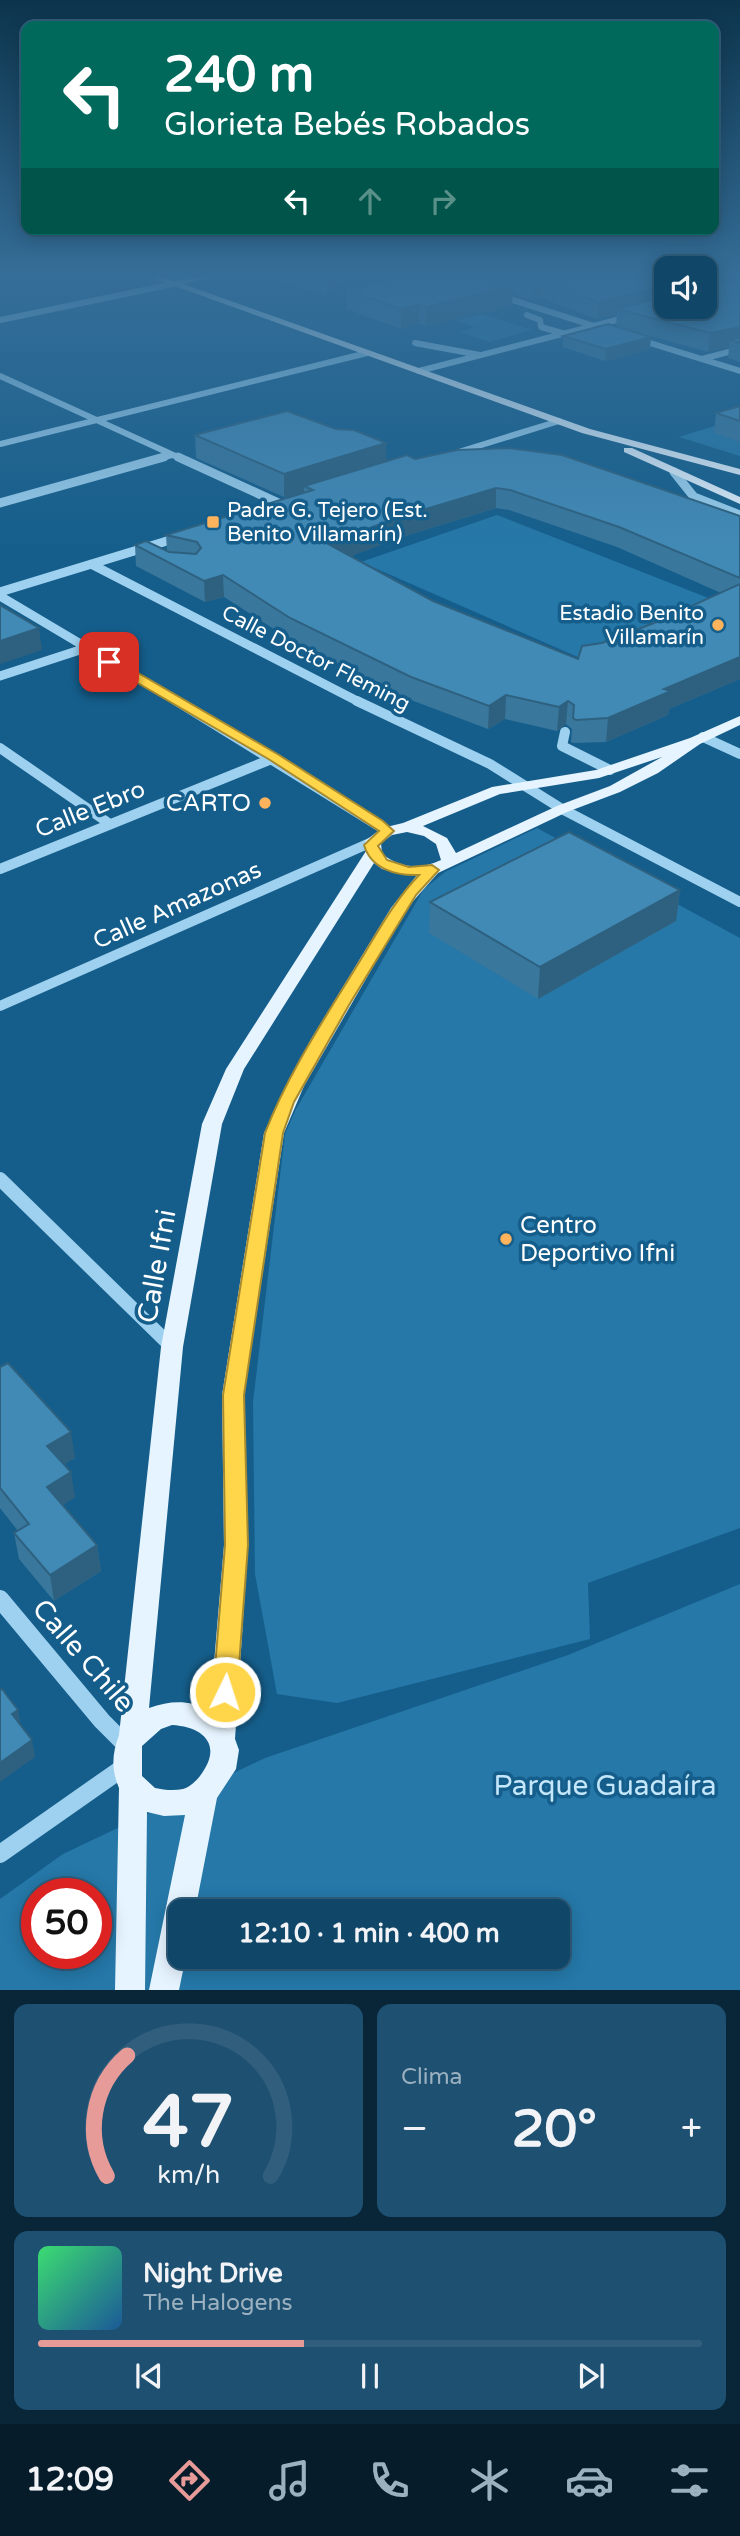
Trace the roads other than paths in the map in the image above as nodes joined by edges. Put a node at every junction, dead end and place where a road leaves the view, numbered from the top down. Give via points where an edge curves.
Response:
1 (316, 366) edge
2 (404, 366) edge
3 (439, 366) edge
4 (419, 371) junction
5 (0, 376) edge
6 (98, 421) junction
7 (559, 421) junction
8 (586, 431) junction
9 (0, 444) edge
10 (172, 455) junction
11 (442, 457) edge
12 (736, 470) edge
13 (674, 471) junction
14 (740, 501) edge
15 (0, 503) edge
16 (270, 509) edge
17 (740, 515) edge
18 (184, 535) edge
19 (137, 550) junction
20 (147, 555) edge
21 (91, 564) junction
22 (0, 579) edge
23 (15, 587) junction
24 (0, 594) edge
25 (86, 648) junction
26 (0, 676) edge
27 (740, 720) edge
28 (565, 732) dead end
29 (699, 739) junction
30 (0, 748) edge
31 (740, 754) edge
32 (275, 758) junction
33 (610, 770) junction
34 (524, 784) junction
35 (562, 809) junction
36 (110, 824) junction
37 (407, 827) junction
38 (387, 831) junction
39 (372, 847) junction
40 (440, 866) junction
41 (0, 869) edge
42 (740, 902) edge
43 (0, 1006) edge
44 (0, 1179) edge
45 (172, 1347) junction
46 (0, 1599) edge
47 (222, 1737) junction
48 (129, 1759) junction
49 (204, 1792) junction
50 (0, 1854) edge
51 (130, 1990) edge
52 (163, 1990) edge

1 - 6 street
2 - 4 main road
3 - 4 street
4 - 7 main road
5 - 6 street
6 - 9 street
6 - 10 street
7 - 8 main road
7 - 11 street
8 - 12 main road
8 - 13 main road
10 - 15 street
10 - 16 street via 287,504
13 - 14 main road
13 - 17 street via 693,498
18 - 19 street
19 - 20 street
19 - 21 street
21 - 23 street
21 - 34 street, Calle Doctor Fleming
22 - 23 street
23 - 24 street
24 - 25 street
25 - 26 street
25 - 32 street
27 - 29 main road
28 - 33 street via 562,746
29 - 31 street
29 - 33 main road
29 - 35 main road via 653,770
30 - 36 street
32 - 36 street, Calle Ebro
32 - 38 street
33 - 34 main road
34 - 35 street, Calle Doctor Fleming
34 - 37 main road via 465,800
35 - 40 main road
35 - 42 street, Calle Doctor Fleming
36 - 41 street, Calle Ebro
37 - 38 main road
37 - 40 main road via 443,842 448,849
38 - 39 main road
39 - 40 main road via 382,863 394,869
39 - 43 street, Calle Amazonas
39 - 45 main road, Calle Ifni via 235,1069 212,1124
40 - 47 main road via 410,893 286,1102 274,1133 233,1395 236,1545
44 - 45 street
45 - 48 main road, Calle Ifni
46 - 48 street, Calle Chile
47 - 48 main road via 198,1715 174,1712 151,1719
47 - 49 main road via 223,1767
48 - 49 main road via 158,1803 190,1801
48 - 50 street
48 - 51 main road, Calle Ifni
49 - 52 main road

